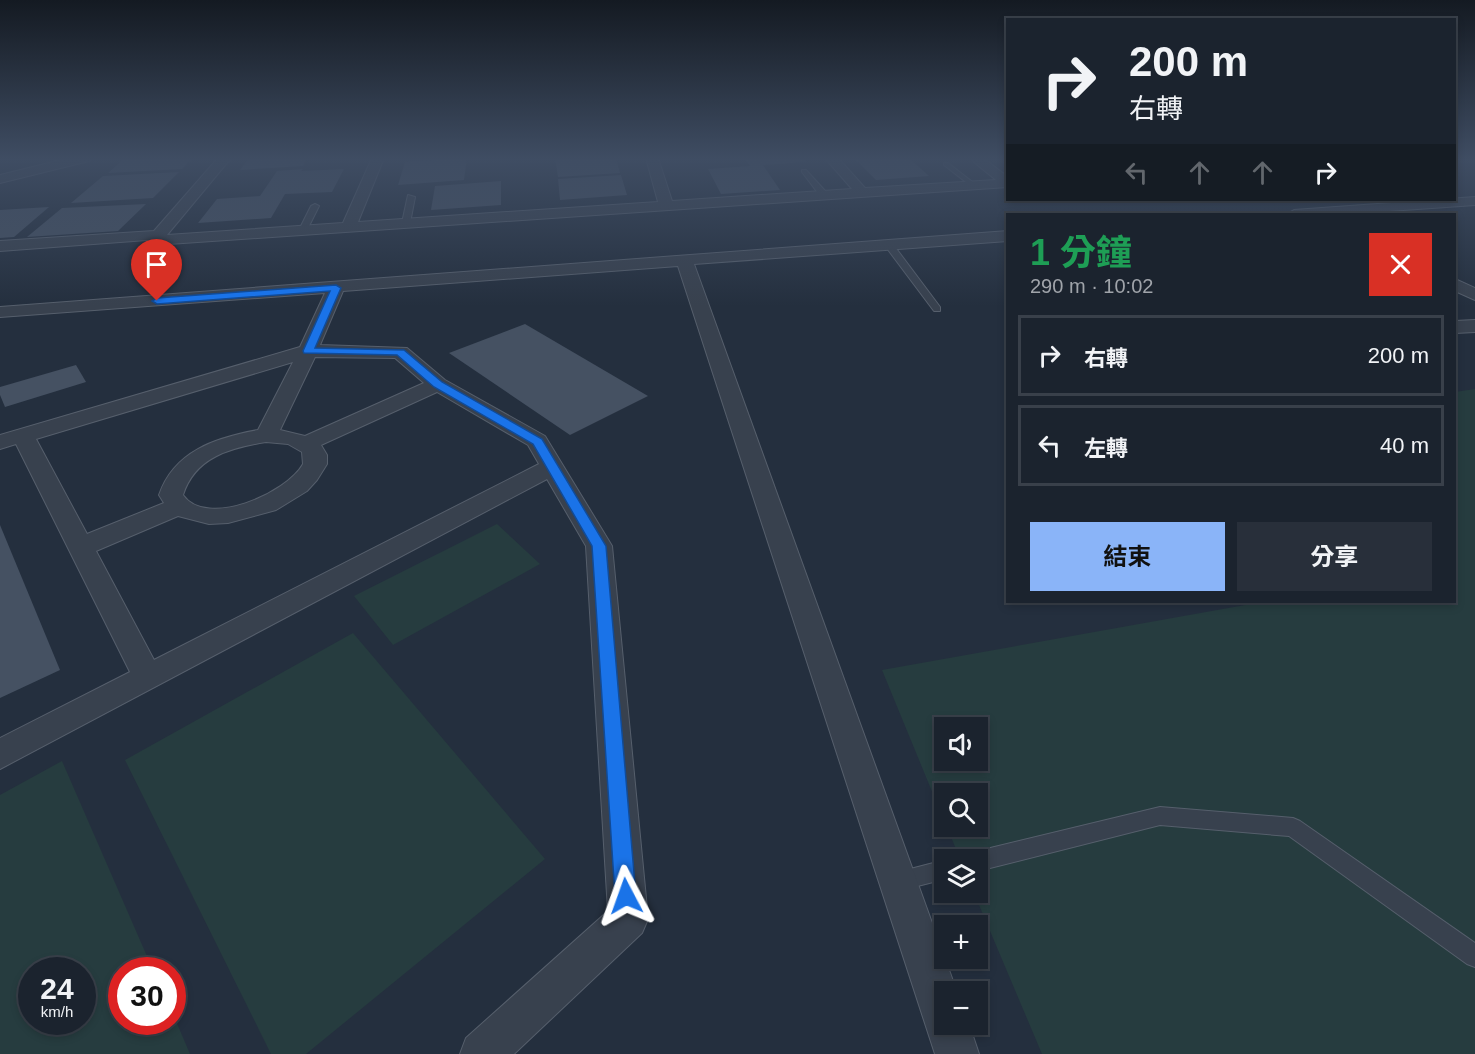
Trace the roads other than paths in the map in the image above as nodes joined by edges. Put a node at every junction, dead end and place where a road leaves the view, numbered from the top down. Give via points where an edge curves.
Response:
1 (183, 207) edge
2 (314, 207) edge
3 (357, 207) edge
4 (409, 207) edge
5 (648, 207) edge
6 (1389, 207) edge
7 (1308, 213) edge
8 (406, 223) junction
9 (349, 227) junction
10 (303, 230) junction
11 (1006, 236) edge
12 (156, 238) junction
13 (889, 245) junction
14 (0, 246) edge
15 (685, 261) junction
16 (1456, 285) edge
17 (336, 288) junction
18 (1475, 295) edge
19 (937, 309) dead end
20 (0, 312) edge
21 (1475, 326) edge
22 (1456, 327) edge
23 (308, 351) junction
24 (438, 384) junction
25 (266, 435) junction
26 (11, 438) edge
27 (307, 443) junction
28 (552, 467) junction
29 (178, 506) junction
30 (81, 547) junction
31 (148, 677) junction
32 (0, 754) edge
33 (988, 859) edge
34 (934, 872) edge
35 (898, 881) junction
36 (1475, 956) edge
37 (934, 986) edge
38 (951, 1035) edge
39 (482, 1054) edge
40 (957, 1054) edge

1 - 12 street
2 - 10 lane
3 - 9 street
4 - 8 lane
5 - 8 street
6 - 7 street
8 - 9 street
9 - 10 street
10 - 12 street
11 - 13 street
12 - 14 street
13 - 15 street
13 - 19 lane
15 - 17 street
15 - 35 street
16 - 18 street
17 - 20 street
17 - 23 street
21 - 22 street
23 - 24 street via 400,352
23 - 25 street
23 - 26 street
24 - 27 street
24 - 28 street via 537,441
25 - 27 street
25 - 29 street via 221,446 200,456 174,482 171,495
26 - 30 street
27 - 29 street via 315,462 310,475 280,499 258,508 211,516
28 - 31 street
28 - 39 street via 599,546 628,919
29 - 30 street
30 - 31 street
31 - 32 street
33 - 36 lane via 1160,816 1293,827
34 - 35 lane
35 - 37 street
38 - 40 street

